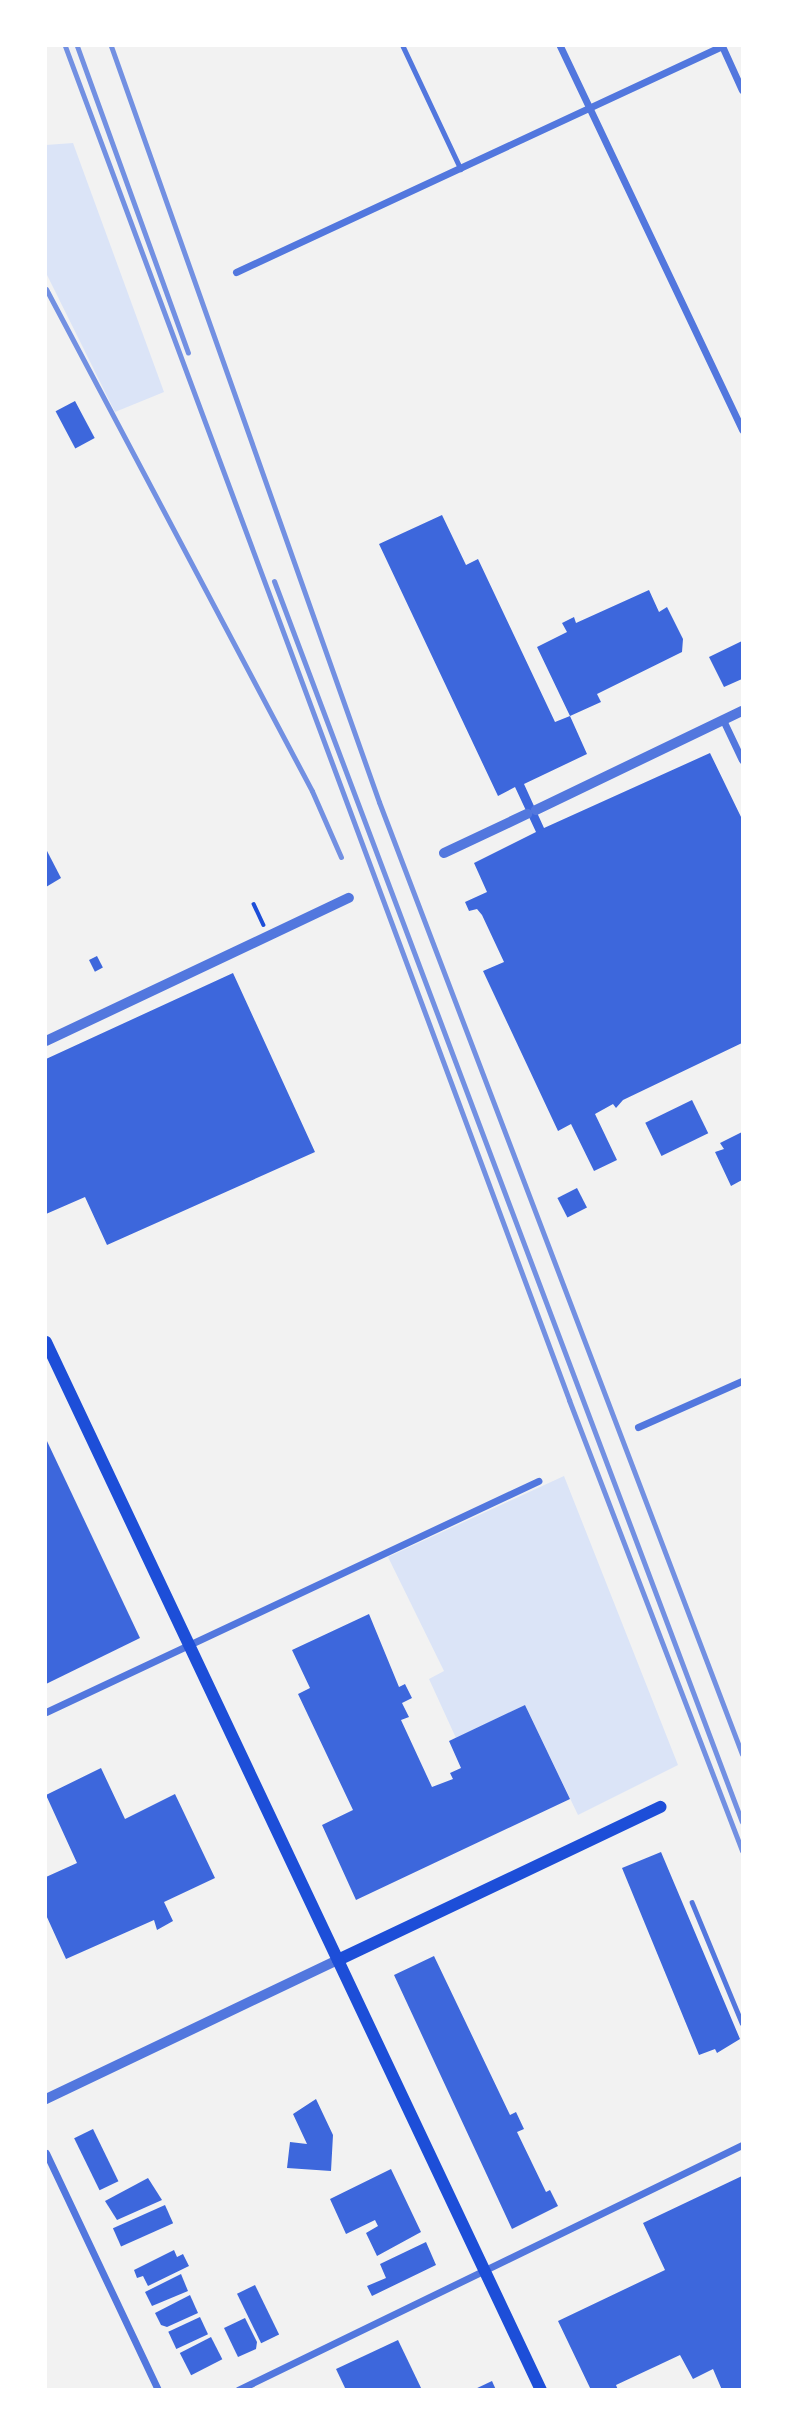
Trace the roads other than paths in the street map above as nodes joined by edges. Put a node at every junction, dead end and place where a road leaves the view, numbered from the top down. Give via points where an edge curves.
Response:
1 (403, 46) edge
2 (560, 46) edge
3 (722, 46) edge
4 (743, 90) edge
5 (590, 108) junction
6 (461, 169) junction
7 (236, 272) dead end
8 (743, 430) edge
9 (743, 711) edge
10 (723, 720) junction
11 (743, 760) edge
12 (444, 853) dead end
13 (349, 898) dead end
14 (46, 1041) edge
15 (46, 1342) edge
16 (743, 1381) edge
17 (638, 1427) dead end
18 (538, 1481) dead end
19 (188, 1644) junction
20 (46, 1712) edge
21 (660, 1807) dead end
22 (692, 1902) dead end
23 (338, 1960) junction
24 (743, 2023) edge
25 (46, 2099) edge
26 (743, 2145) edge
27 (46, 2153) edge
28 (486, 2273) junction
29 (158, 2389) edge
30 (238, 2389) edge
31 (541, 2389) edge

1 - 6 lane
2 - 5 street
3 - 4 street
3 - 5 street
5 - 6 street
5 - 8 street
6 - 7 street
9 - 10 street
10 - 11 street
10 - 12 street
13 - 14 street
15 - 19 main road
16 - 17 street
18 - 19 street
19 - 20 street
19 - 23 main road
21 - 23 main road
22 - 24 lane
23 - 25 street
23 - 28 main road
26 - 28 street
27 - 29 street
28 - 30 street
28 - 31 main road

